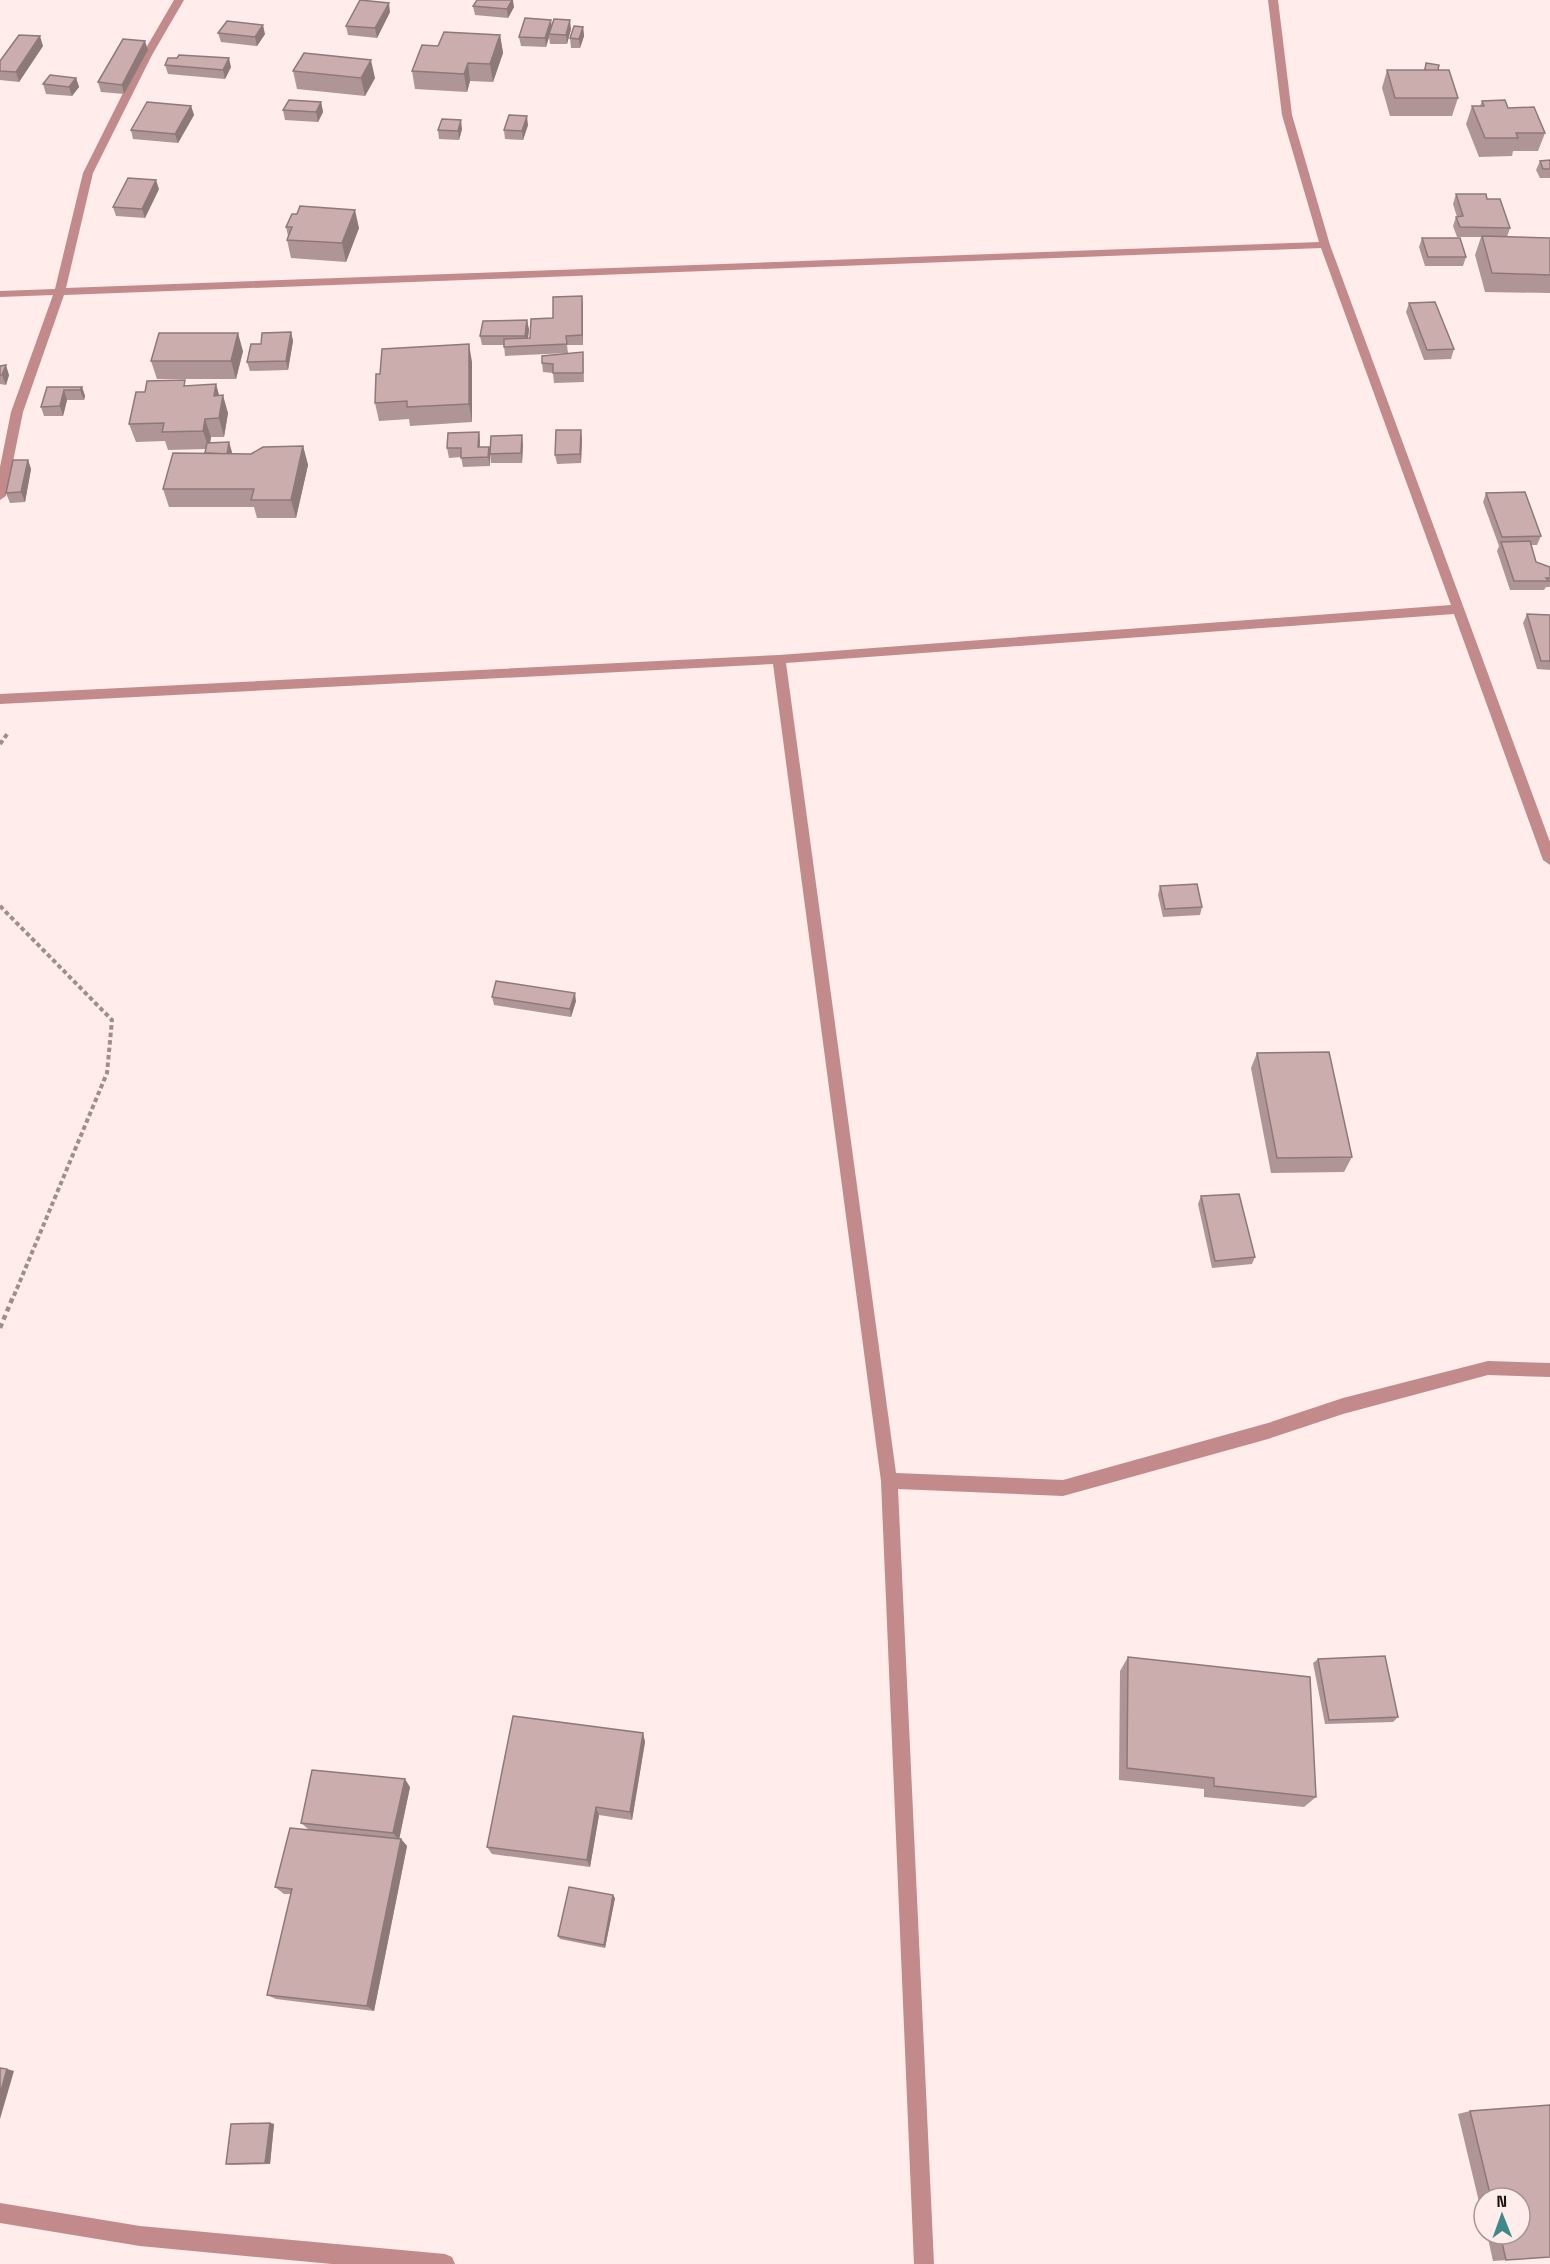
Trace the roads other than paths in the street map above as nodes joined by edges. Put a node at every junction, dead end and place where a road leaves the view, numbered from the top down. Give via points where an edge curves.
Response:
1 (179, 0) edge
2 (1273, 0) edge
3 (1325, 245) junction
4 (60, 291) junction
5 (0, 294) edge
6 (0, 496) edge
7 (1460, 609) junction
8 (778, 659) junction
9 (0, 699) edge
10 (1550, 860) edge
11 (1550, 1370) edge
12 (889, 1481) junction
13 (0, 2213) edge
14 (444, 2264) edge
15 (924, 2264) edge

1 - 4 street via 88,173
2 - 3 street via 1287,115
3 - 4 street
3 - 7 street
4 - 5 street
4 - 6 street via 17,412
7 - 8 street
7 - 10 street
8 - 9 street
8 - 12 street
11 - 12 street via 1488,1368 1063,1488
12 - 15 street
13 - 14 street via 140,2236

